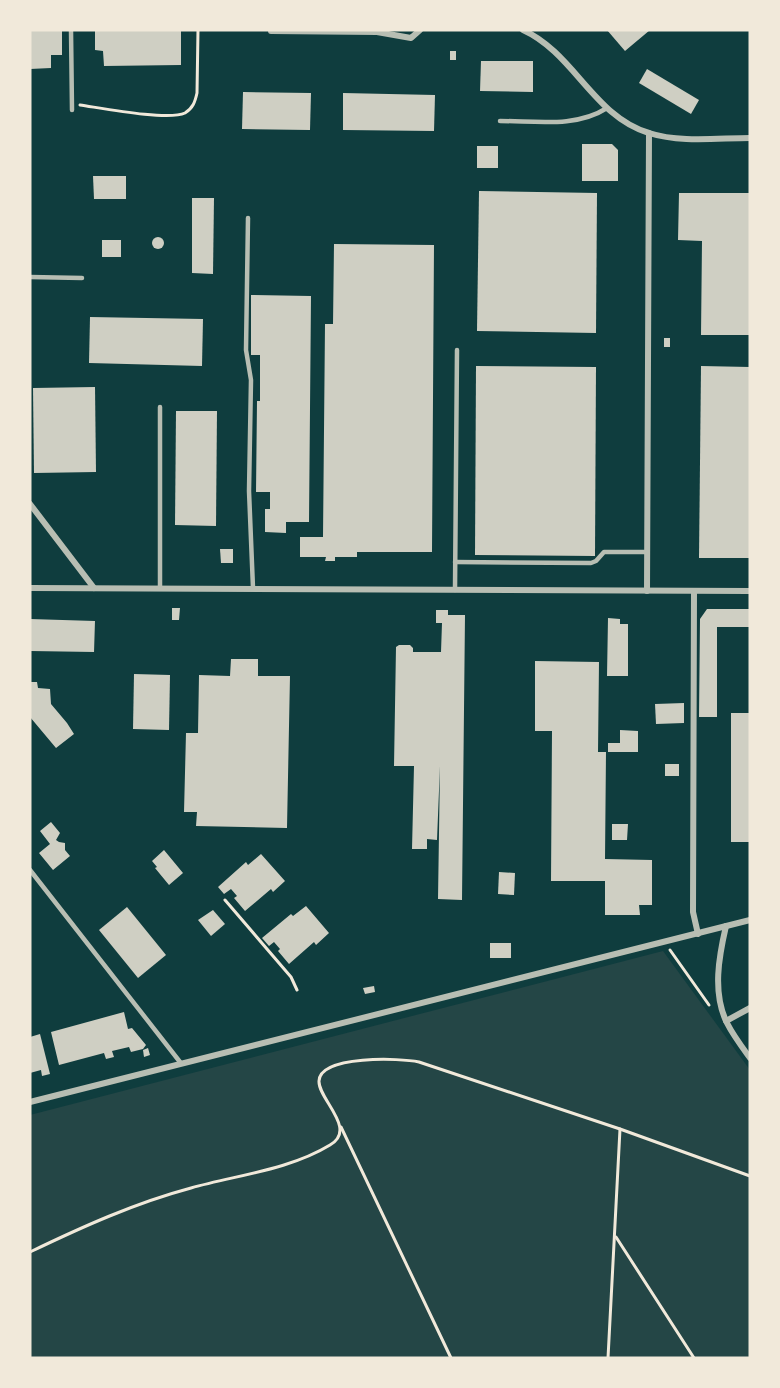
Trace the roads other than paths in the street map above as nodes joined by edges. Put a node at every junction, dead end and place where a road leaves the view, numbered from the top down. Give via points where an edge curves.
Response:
1 (71, 30) edge
2 (420, 30) edge
3 (523, 30) edge
4 (271, 31) edge
5 (72, 107) road end
6 (608, 108) junction
7 (500, 121) dead end
8 (649, 134) junction
9 (750, 138) edge
10 (248, 218) dead end
11 (30, 277) edge
12 (82, 278) dead end
13 (457, 350) dead end
14 (160, 407) dead end
15 (30, 504) edge
16 (647, 552) junction
17 (455, 562) junction
18 (30, 588) edge
19 (94, 588) junction
20 (160, 588) junction
21 (253, 588) junction
22 (455, 590) junction
23 (647, 591) junction
24 (694, 591) junction
25 (750, 591) edge
26 (30, 870) edge
27 (750, 920) edge
28 (726, 926) junction
29 (698, 933) junction
30 (750, 1008) edge
31 (726, 1021) junction
32 (750, 1058) edge
33 (180, 1062) junction
34 (30, 1102) edge

1 - 5 lane
2 - 4 street via 411,38 377,32
3 - 6 street via 554,50
6 - 7 lane via 577,121
6 - 8 street via 624,122
8 - 9 street
8 - 16 street
10 - 21 lane via 246,350 251,380 249,492
11 - 12 lane
13 - 17 lane
14 - 20 lane
15 - 19 street
16 - 17 lane via 604,552 591,563
16 - 23 street
17 - 22 lane
18 - 19 street
19 - 20 street
20 - 21 street
21 - 22 street
22 - 23 street
23 - 24 street
24 - 25 street
24 - 29 street via 693,912
26 - 33 lane
27 - 28 street
28 - 29 street
28 - 31 street via 718,977
29 - 33 street
30 - 31 street
31 - 32 street
33 - 34 street

